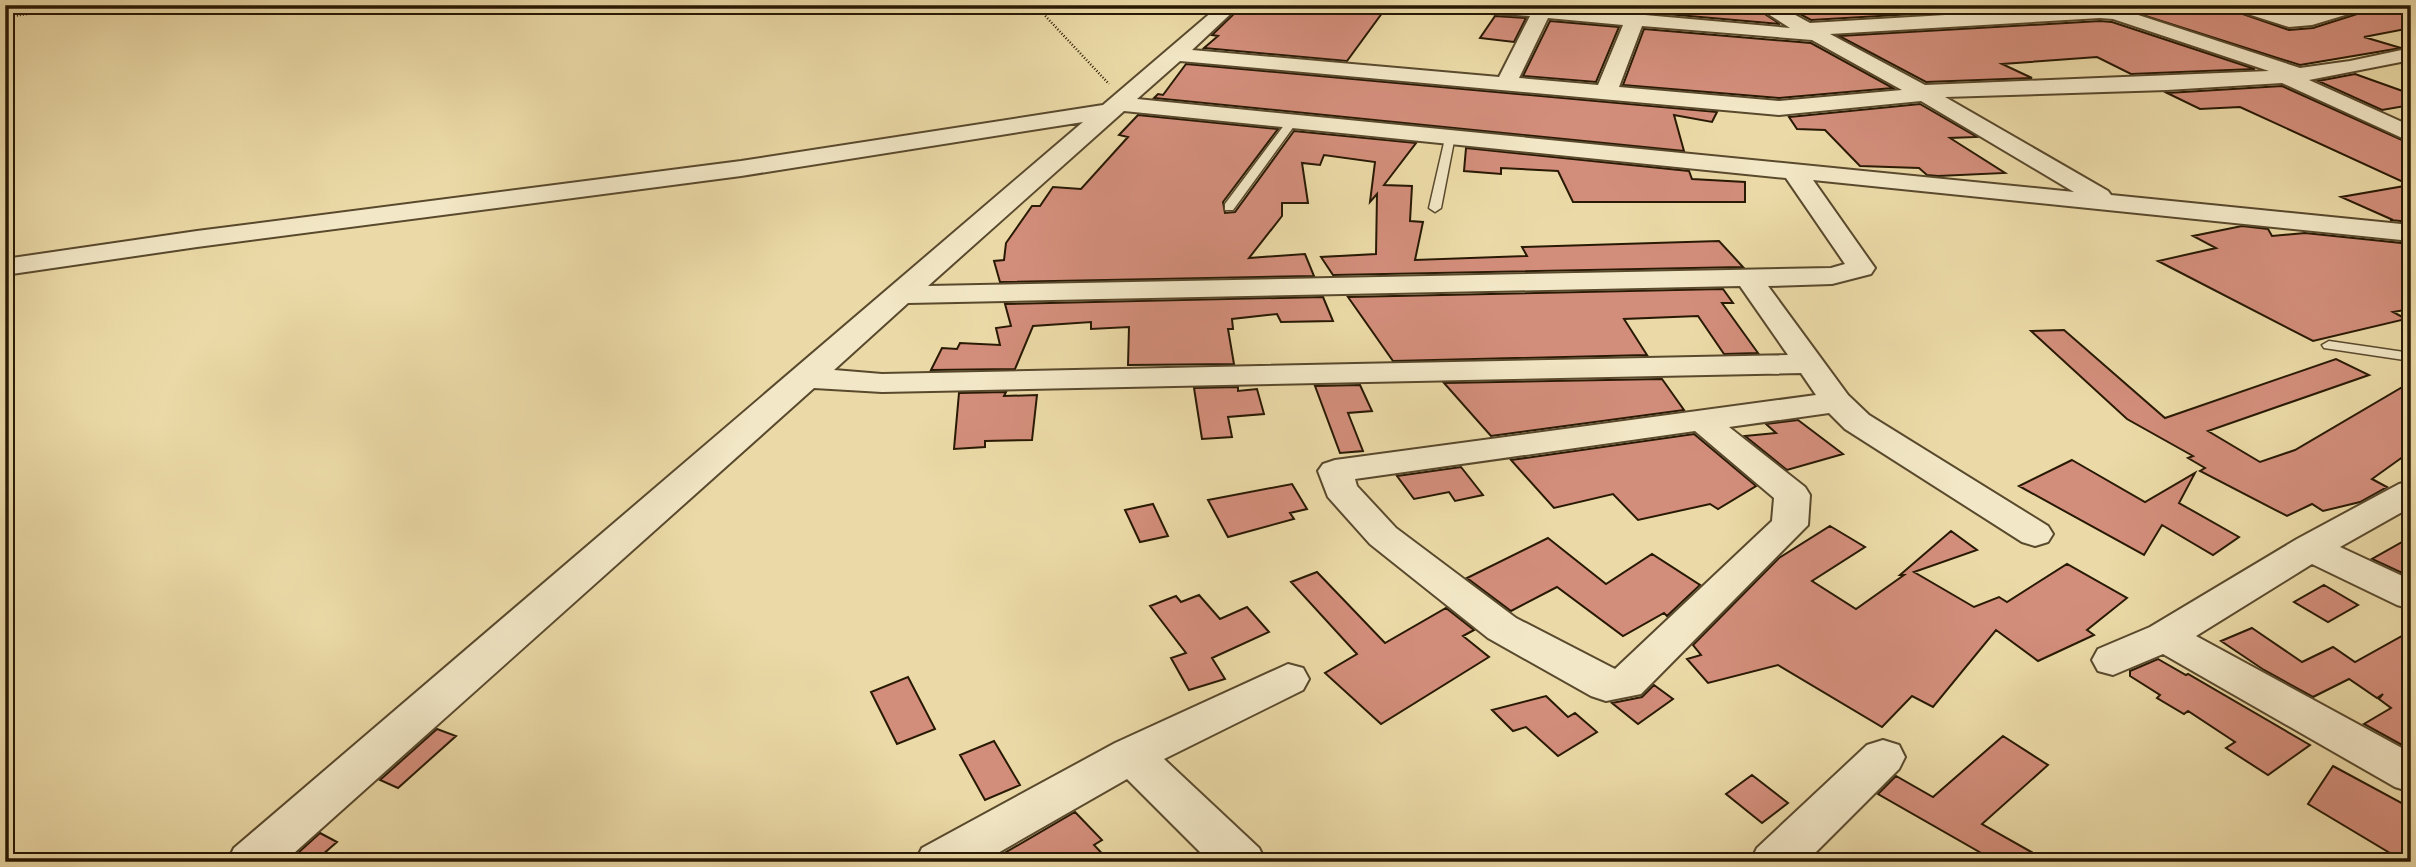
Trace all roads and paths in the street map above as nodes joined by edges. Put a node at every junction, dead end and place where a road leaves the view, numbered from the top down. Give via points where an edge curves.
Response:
1 (94, 5) edge
2 (1035, 5) edge
3 (1231, 5) edge
4 (1465, 5) edge
5 (1763, 5) edge
6 (2239, 5) edge
7 (2358, 5) edge
8 (1543, 9) edge
9 (5, 17) edge
10 (1635, 19) junction
11 (1813, 32) junction
12 (1174, 54) junction
13 (2411, 54) edge
14 (2293, 77) junction
15 (1506, 84) junction
16 (1606, 93) junction
17 (1922, 93) junction
18 (1120, 103) junction
19 (1292, 122) junction
20 (2411, 135) edge
21 (1450, 136) junction
22 (1793, 170) junction
23 (2107, 201) junction
24 (1229, 207) dead end
25 (1435, 208) dead end
26 (2411, 233) edge
27 (5, 267) edge
28 (1748, 278) junction
29 (900, 295) junction
30 (2329, 345) dead end
31 (2411, 356) edge
32 (1810, 364) junction
33 (806, 378) junction
34 (1837, 402) junction
35 (1702, 421) junction
36 (2411, 492) edge
37 (2035, 534) dead end
38 (2310, 548) junction
39 (2411, 596) edge
40 (2164, 637) junction
41 (2113, 660) dead end
42 (1288, 679) dead end
43 (1131, 755) junction
44 (1883, 757) dead end
45 (2411, 774) edge
46 (251, 862) edge
47 (939, 862) edge
48 (1242, 862) edge
49 (1774, 862) edge

1 - 9 path
2 - 18 path via 1114,89
3 - 12 street
4 - 8 street
5 - 11 street
6 - 7 street via 2289,22
8 - 10 street
8 - 15 street
10 - 11 street
10 - 16 street
11 - 14 street via 2100,12
11 - 17 street
12 - 15 street
12 - 18 street
13 - 14 street
14 - 17 street
14 - 20 street
15 - 16 street
16 - 17 street via 1779,108
17 - 23 street
18 - 19 street
18 - 27 street via 1009,128
18 - 29 street
19 - 21 street
19 - 24 lane
21 - 22 street
21 - 25 lane
22 - 23 street
22 - 28 street via 1861,268 1832,276
23 - 26 street
28 - 29 street
28 - 32 street
29 - 33 street
30 - 31 lane
32 - 33 street via 882,383
32 - 34 street
33 - 46 street
34 - 35 street
34 - 37 street via 1857,422
35 - 35 street via 1792,495 1790,525 1626,683 1606,685 1503,628 1383,536 1340,489 1335,471
36 - 38 street
38 - 39 street
38 - 40 street
40 - 41 street
40 - 45 street
42 - 43 street
43 - 47 street
43 - 48 street
44 - 49 street

